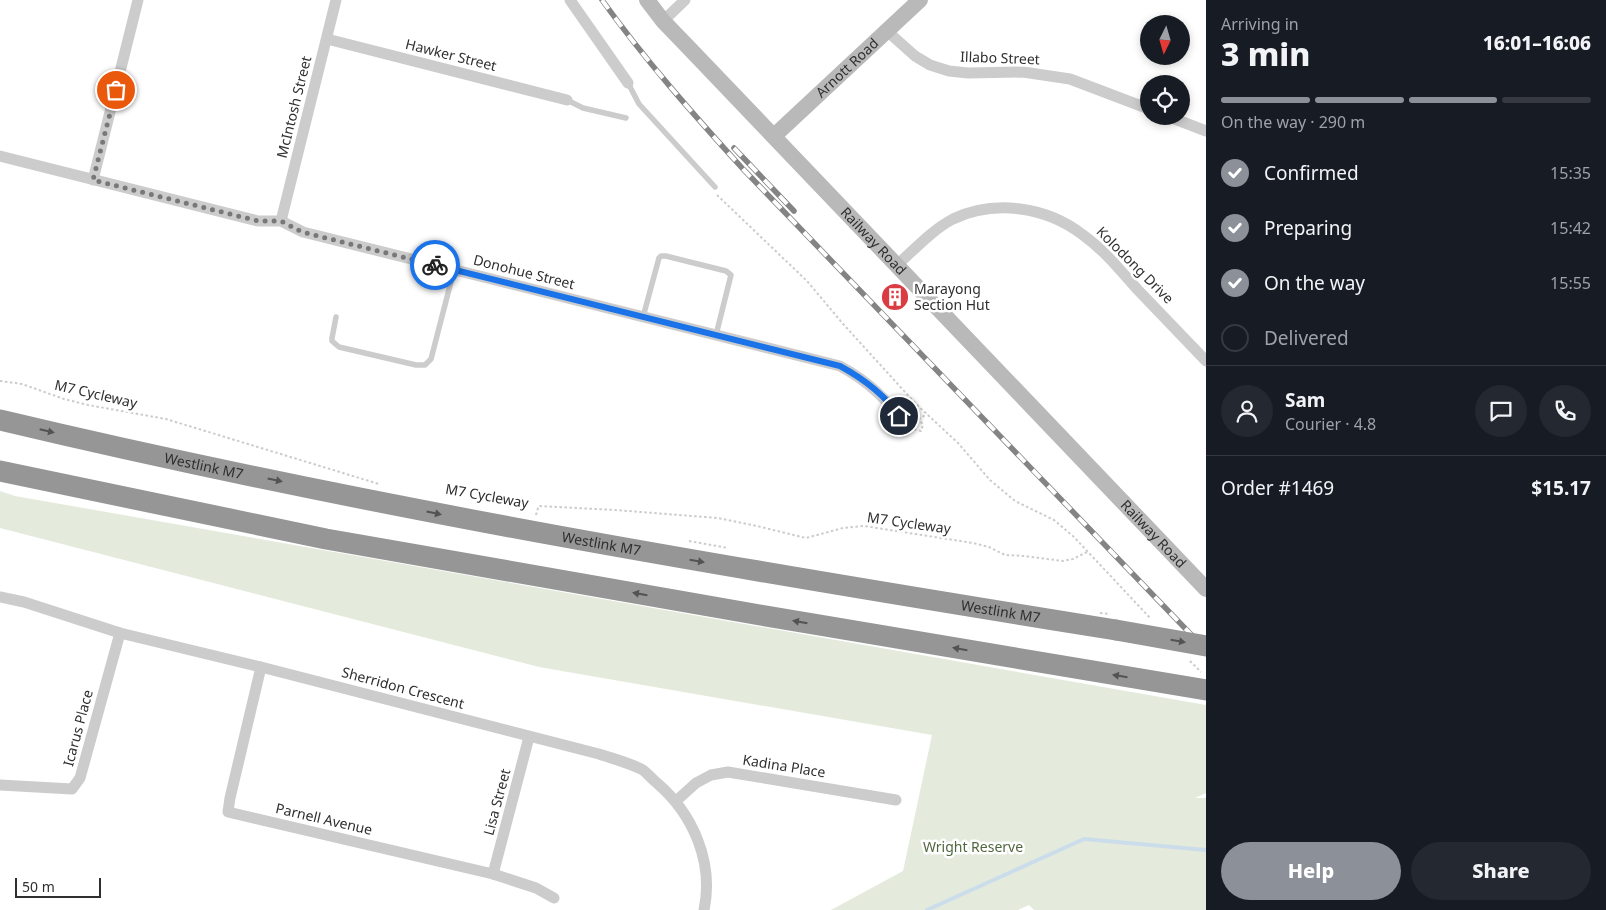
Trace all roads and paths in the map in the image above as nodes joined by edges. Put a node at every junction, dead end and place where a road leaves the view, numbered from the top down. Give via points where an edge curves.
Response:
1 (138, 0) edge
2 (336, 0) edge
3 (570, 0) edge
4 (648, 0) edge
5 (685, 0) edge
6 (920, 0) edge
7 (663, 20) junction
8 (887, 31) junction
9 (327, 39) junction
10 (628, 83) joint
11 (567, 100) joint
12 (1140, 106) edge
13 (626, 118) dead end
14 (1190, 125) edge
15 (1206, 131) edge
16 (774, 136) junction
17 (0, 156) edge
18 (706, 177) junction
19 (93, 180) junction
20 (715, 187) dead end
21 (281, 221) junction
22 (897, 265) junction
23 (454, 270) junction
24 (336, 317) dead end
25 (643, 317) junction
26 (716, 336) junction
27 (1206, 361) edge
28 (0, 381) edge
29 (927, 414) junction
30 (10, 425) edge
31 (904, 425) joint
32 (8, 470) edge
33 (386, 486) dead end
34 (536, 515) dead end
35 (1089, 551) junction
36 (1206, 589) edge
37 (0, 597) edge
38 (1152, 620) dead end
39 (120, 633) junction
40 (1206, 646) edge
41 (1189, 659) dead end
42 (261, 667) junction
43 (1206, 677) edge
44 (1206, 690) edge
45 (530, 737) junction
46 (0, 785) edge
47 (896, 800) dead end
48 (676, 801) junction
49 (492, 874) junction
50 (554, 898) dead end
51 (704, 910) edge

1 - 19 street
2 - 9 street, McIntosh Street
3 - 10 street
4 - 7 street, Railway Road
5 - 7 street
6 - 8 street, Arnott Road
7 - 16 street, Railway Road
8 - 12 street, Illabo Street via 915,56 949,71 1023,72 1070,79
8 - 16 street, Arnott Road
9 - 11 street, Hawker Street
9 - 21 street, McIntosh Street
10 - 18 lane via 639,104
11 - 13 lane via 583,108
14 - 15 street
16 - 22 street, Railway Road
17 - 19 street, Donohue Street
18 - 20 lane
18 - 29 path via 711,191 720,196 807,281
19 - 21 street, Donohue Street via 258,221
21 - 23 street, Donohue Street via 302,232
22 - 27 street, Kolodong Drive via 929,235 953,219 970,213 1004,207 1042,214 1069,225 1097,246
22 - 36 street, Railway Road
23 - 24 lane via 431,358 425,365 339,347 332,341
23 - 25 street, Donohue Street
25 - 26 street, Donohue Street
25 - 26 lane via 661,256 726,271 730,275
26 - 31 street, Donohue Street via 840,366 860,377 893,407
28 - 33 path, M7 Cycleway via 22,384 88,405 166,418
29 - 31 path via 919,419 923,425 921,431
29 - 35 path via 990,480 1015,501 1054,520
30 -> 40 highway, Westlink M7, bridge via 449,516
44 -> 32 highway via 326,539
34 - 35 path, M7 Cycleway via 542,506 705,517 806,538 864,526 973,543 1005,555 1063,561
35 - 38 path
37 - 39 street, Sherridon Crescent
39 - 42 street, Sherridon Crescent
39 - 46 street, Icarus Place via 80,778 72,789
41 - 43 path
42 - 45 street, Sherridon Crescent
42 - 49 street, Parnell Avenue via 228,812
45 - 48 street, Sherridon Crescent via 625,763 643,771
45 - 49 street, Lisa Street
47 - 48 street, Kadina Place via 728,772 711,775
48 - 51 street, Sherridon Crescent via 693,829 701,851 707,887
49 - 50 street, Parnell Avenue via 536,888

